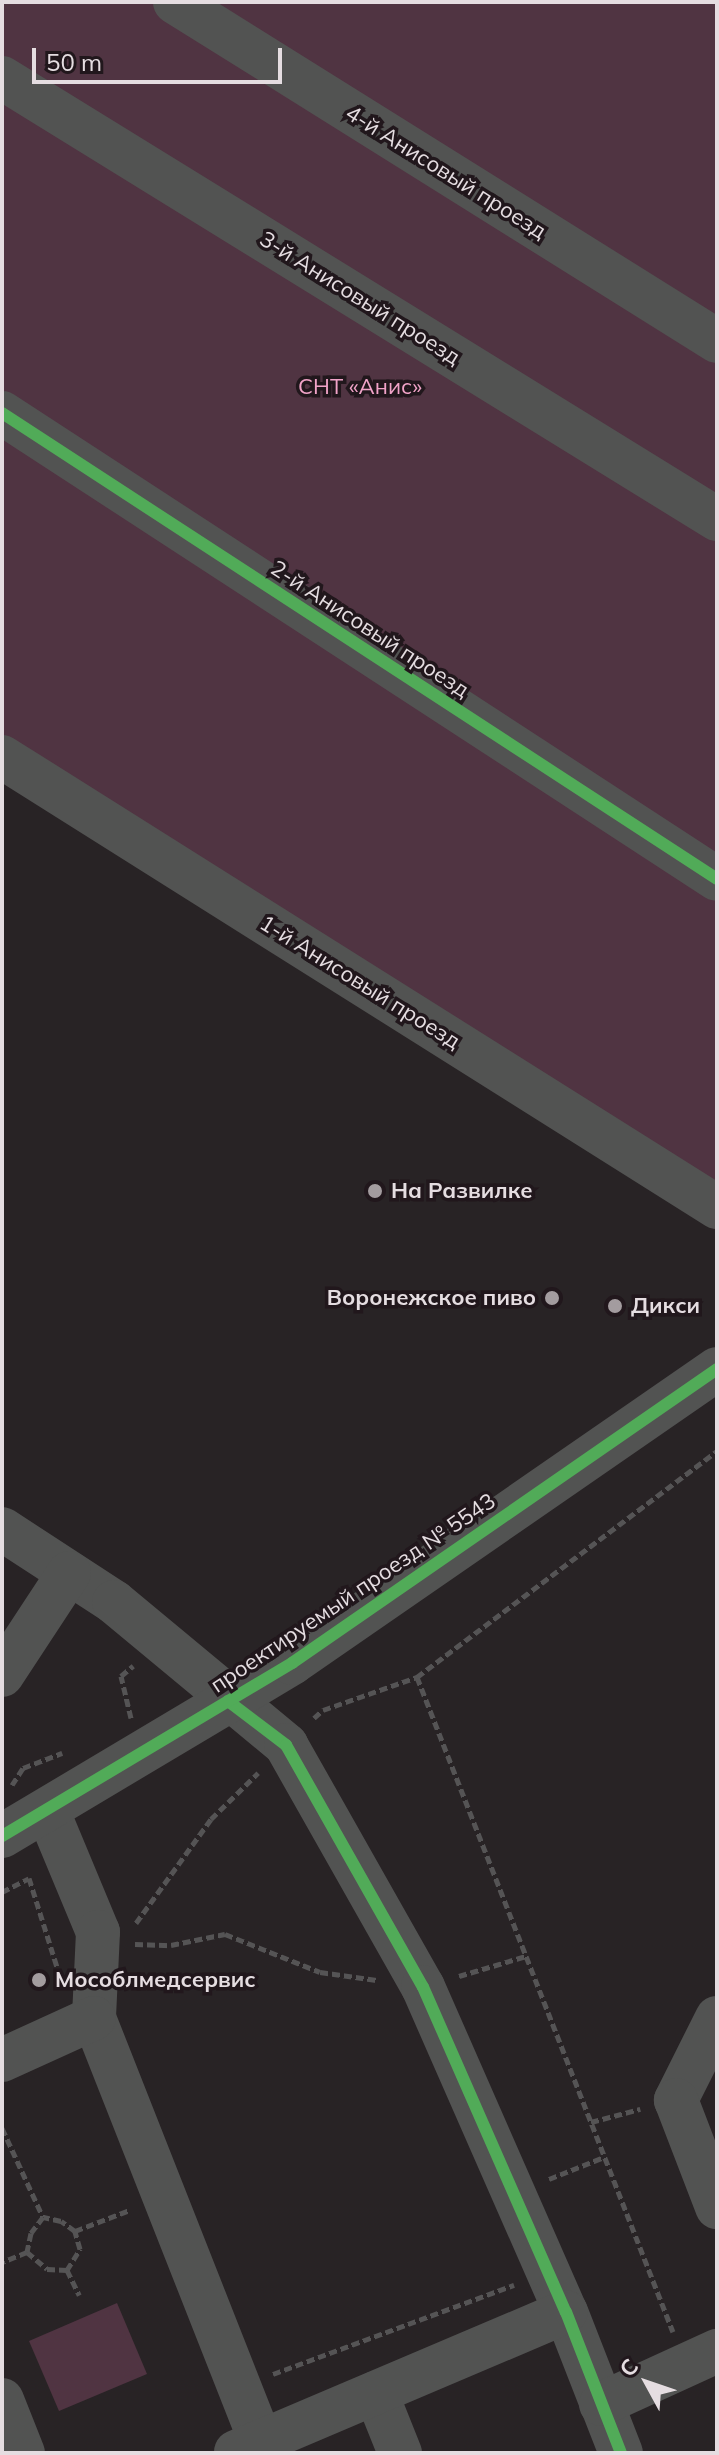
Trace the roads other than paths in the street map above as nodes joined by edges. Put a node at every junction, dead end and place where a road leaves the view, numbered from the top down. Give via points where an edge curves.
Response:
1 (175, 2) edge
2 (2, 78) edge
3 (717, 341) edge
4 (2, 413) edge
5 (717, 519) edge
6 (2, 757) edge
7 (717, 879) edge
8 (717, 1207) edge
9 (717, 1369) edge
10 (2, 1529) edge
11 (69, 1573) junction
12 (10, 1646) edge
13 (228, 1701) junction
14 (29, 1803) junction
15 (2, 1836) edge
16 (94, 2018) junction
17 (717, 2018) edge
18 (2, 2060) edge
19 (717, 2207) edge
20 (566, 2312) junction
21 (717, 2351) edge
22 (376, 2393) junction
23 (2, 2400) edge
24 (601, 2404) junction
25 (247, 2447) edge
26 (23, 2453) edge
27 (400, 2453) edge
28 (621, 2453) edge

1 - 3 street, 4-й Анисовый проезд
2 - 5 street, 3-й Анисовый проезд
4 - 7 street, 2-й Анисовый проезд
6 - 8 street, 1-й Анисовый проезд
9 - 13 street, проектируемый проезд № 5543
10 - 11 street
11 - 12 street
11 - 13 street via 114,1602
13 - 14 street, проектируемый проезд № 5543
13 - 20 street via 286,1745 423,1987
14 - 15 street, проектируемый проезд № 5543
14 - 16 street via 98,1932
16 - 18 street
16 - 25 street via 163,2198
17 - 19 street via 676,2100
20 - 22 street
20 - 24 street
21 - 24 street
22 - 25 street
22 - 27 street
23 - 26 street
24 - 28 street

